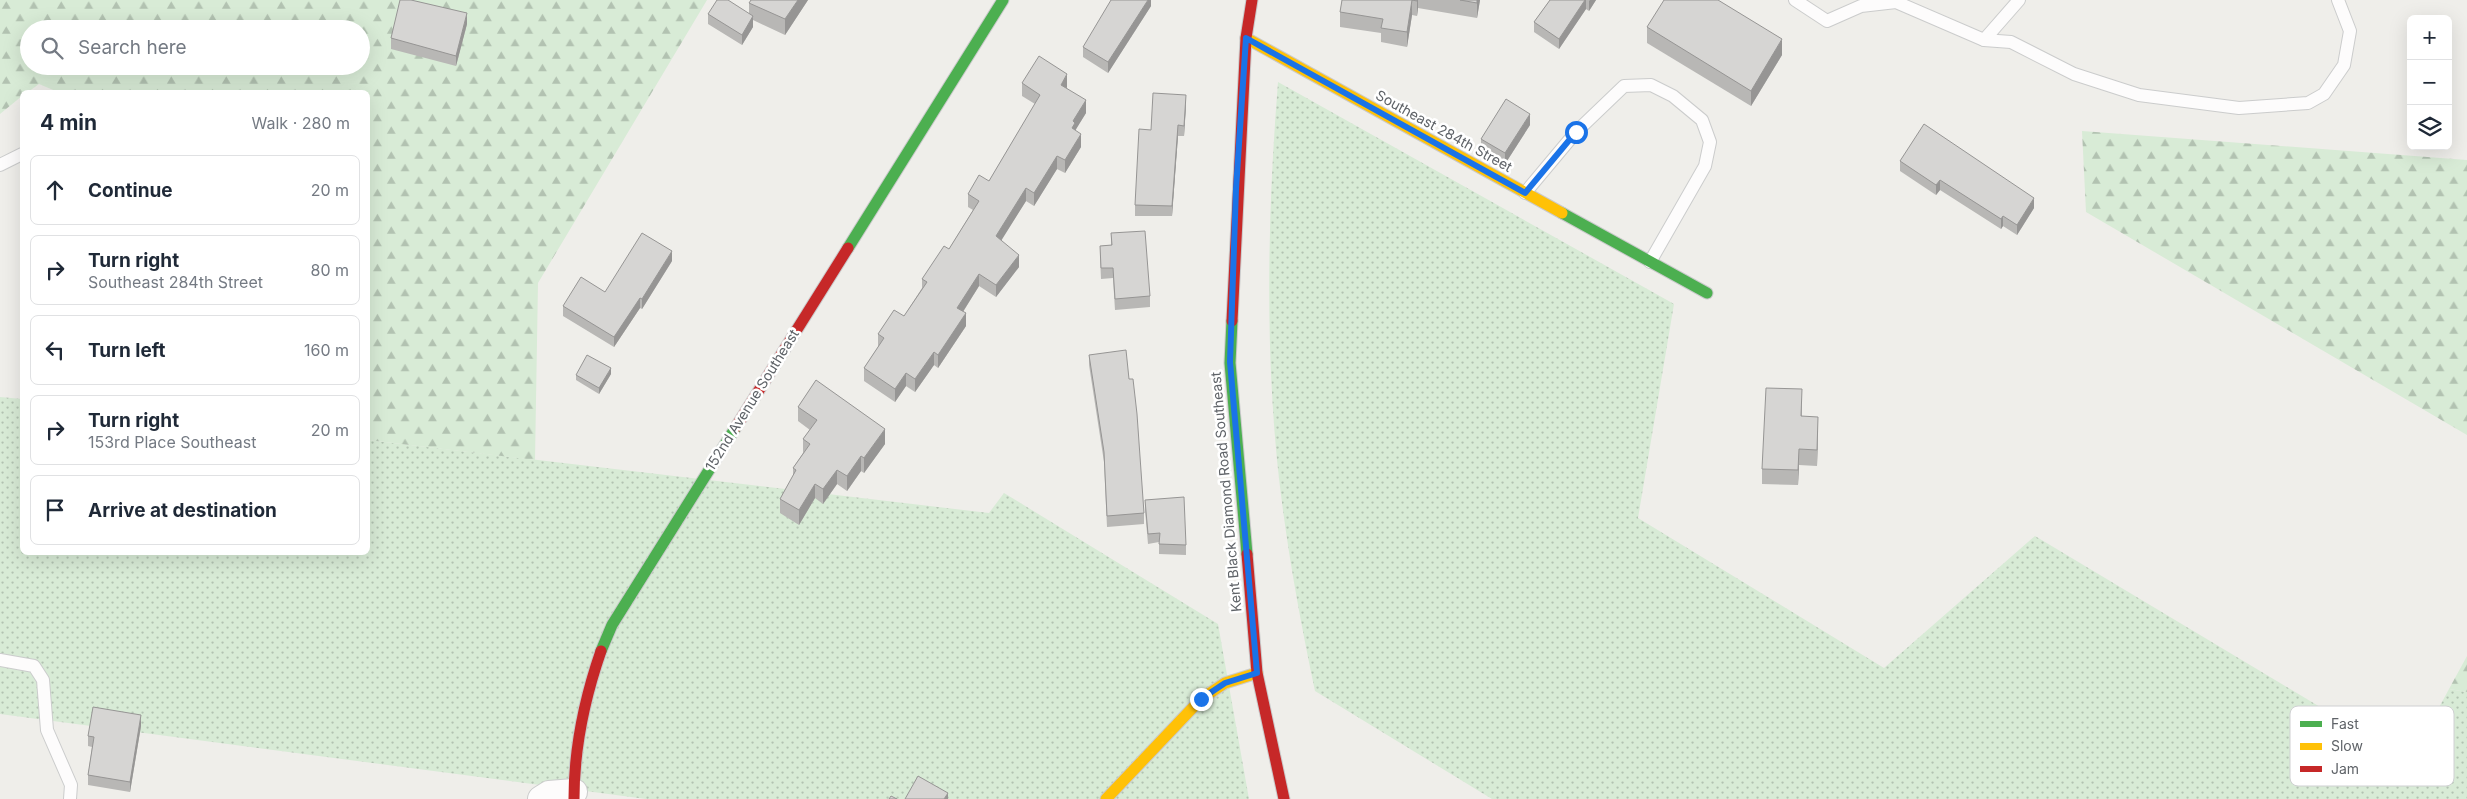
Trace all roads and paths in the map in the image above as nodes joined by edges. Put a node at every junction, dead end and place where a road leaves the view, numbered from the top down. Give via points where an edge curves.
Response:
1 (1003, 0) edge
2 (1252, 0) edge
3 (1795, 0) edge
4 (2019, 0) edge
5 (2338, 0) edge
6 (1246, 38) junction
7 (1984, 40) junction
8 (20, 155) edge
9 (0, 165) edge
10 (1525, 193) junction
11 (1650, 262) junction
12 (1707, 293) dead end
13 (0, 660) edge
14 (1257, 673) junction
15 (574, 796) edge
16 (70, 799) edge
17 (541, 799) edge
18 (1106, 799) edge
19 (1284, 799) edge

1 - 15 street, 152nd Avenue Southeast via 612,625 582,710
2 - 6 street, Kent Black Diamond Road Southeast
3 - 7 lane via 1827,21 1861,6 1896,2
4 - 7 lane
5 - 7 lane via 2350,32 2344,65 2324,94 2308,103 2239,108 2139,95 2074,74 2011,42
6 - 10 street, Southeast 284th Street
6 - 14 street, Kent Black Diamond Road Southeast via 1236,189 1230,362
8 - 9 lane
10 - 11 street, Southeast 284th Street
10 - 11 lane via 1576,132 1624,86 1651,85 1673,96 1702,120 1710,142 1705,166
11 - 12 street, Southeast 284th Street
13 - 16 lane via 34,666 43,680 46,730 71,786
14 - 18 street via 1225,683 1201,699
14 - 19 street, Kent Black Diamond Road Southeast
15 - 17 street, 152nd Avenue Southeast via 549,794

